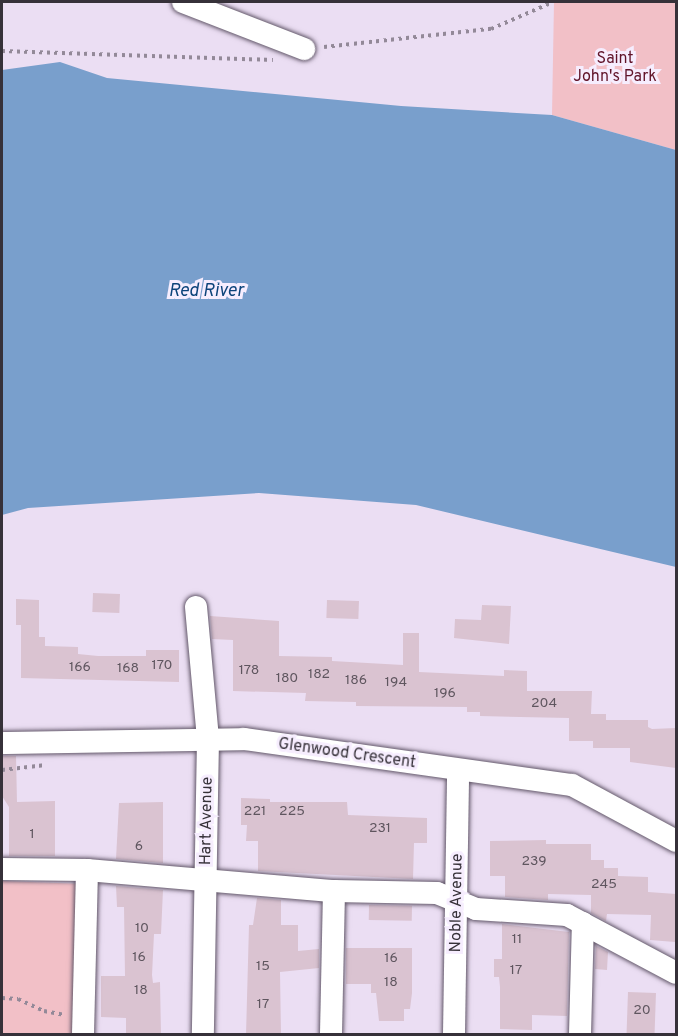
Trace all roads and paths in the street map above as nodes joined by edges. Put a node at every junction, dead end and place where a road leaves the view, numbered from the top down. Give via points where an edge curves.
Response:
1 (183, 2) edge
2 (553, 2) edge
3 (304, 49) junction
4 (2, 51) edge
5 (196, 607) dead end
6 (208, 739) junction
7 (2, 743) edge
8 (459, 771) junction
9 (676, 841) edge
10 (2, 869) edge
11 (87, 870) junction
12 (206, 881) junction
13 (334, 891) junction
14 (457, 901) junction
15 (583, 923) junction
16 (676, 973) edge
17 (2, 998) edge
18 (83, 1025) edge
19 (203, 1035) edge
20 (331, 1035) edge
21 (454, 1035) edge
22 (580, 1035) edge

1 - 3 street
2 - 3 path via 491,29
3 - 4 path via 273,60
5 - 6 street, Hart Avenue
6 - 7 street, Glenwood Crescent
6 - 8 street, Glenwood Crescent via 244,739
6 - 12 street, Hart Avenue
8 - 9 street, Glenwood Crescent via 572,785
8 - 14 street, Noble Avenue
10 - 11 street
11 - 12 street
11 - 18 street
12 - 13 street
12 - 19 street, Hart Avenue
13 - 14 street via 437,893
13 - 20 street
14 - 15 street via 476,909 567,915
14 - 21 street, Noble Avenue
15 - 16 street
15 - 22 street
17 - 18 path via 18,999

